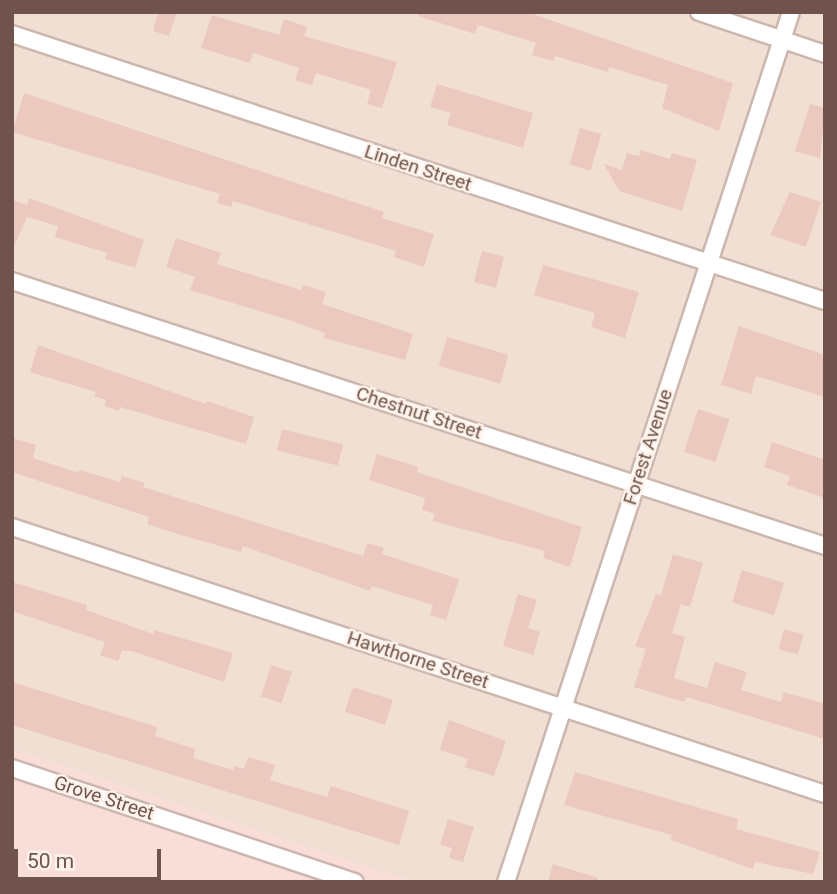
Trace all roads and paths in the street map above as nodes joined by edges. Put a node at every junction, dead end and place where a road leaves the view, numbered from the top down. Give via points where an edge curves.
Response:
1 (699, 12) edge
2 (791, 12) edge
3 (12, 34) edge
4 (782, 40) junction
5 (825, 54) edge
6 (709, 263) junction
7 (12, 281) edge
8 (825, 301) edge
9 (636, 484) junction
10 (12, 527) edge
11 (825, 546) edge
12 (563, 708) junction
13 (12, 768) edge
14 (825, 794) edge
15 (355, 882) edge
16 (506, 882) edge

1 - 4 street
2 - 4 street, Forest Avenue
3 - 6 street, Linden Street
4 - 5 street
4 - 6 street, Forest Avenue
6 - 8 street, Linden Street
6 - 9 street, Forest Avenue
7 - 9 street, Chestnut Street
9 - 11 street, Chestnut Street
9 - 12 street, Forest Avenue
10 - 12 street, Hawthorne Street
12 - 14 street, Hawthorne Street
12 - 16 street, Forest Avenue
13 - 15 street, Grove Street

